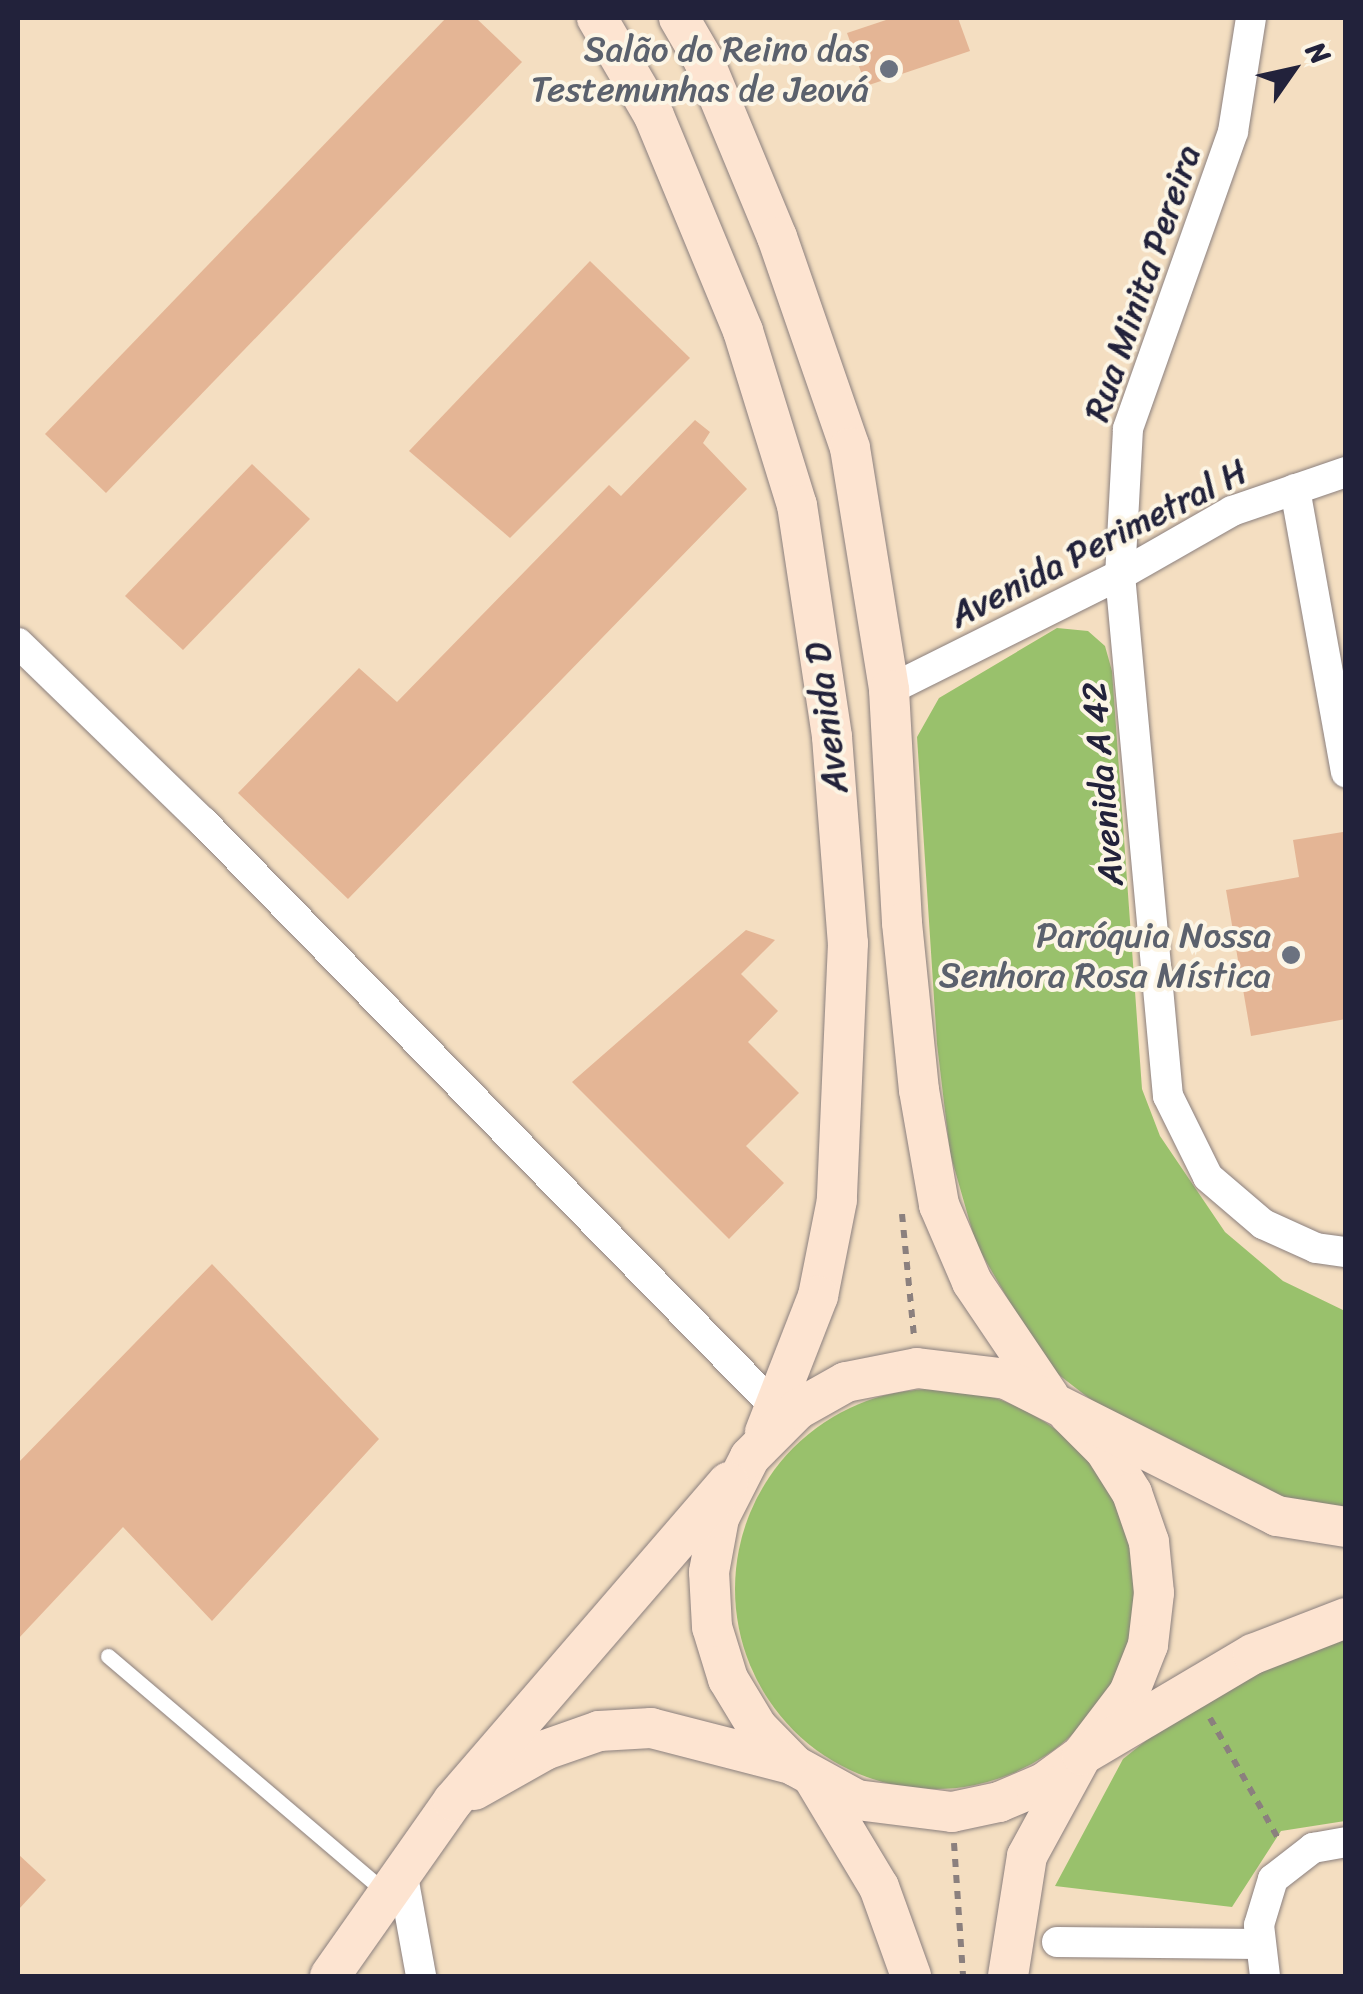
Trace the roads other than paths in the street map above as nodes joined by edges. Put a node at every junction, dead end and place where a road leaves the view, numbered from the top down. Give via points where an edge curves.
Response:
1 (597, 18) edge
2 (679, 18) edge
3 (1251, 18) edge
4 (1346, 472) edge
5 (1295, 489) junction
6 (1120, 575) junction
7 (18, 643) edge
8 (889, 690) junction
9 (1346, 772) edge
10 (1346, 1252) edge
11 (776, 1408) junction
12 (1061, 1408) junction
13 (751, 1458) junction
14 (1346, 1526) edge
15 (1346, 1618) edge
16 (108, 1656) dead end
17 (1082, 1755) junction
18 (804, 1772) junction
19 (453, 1801) junction
20 (1346, 1842) edge
21 (394, 1882) junction
22 (1057, 1942) dead end
23 (1259, 1944) junction
24 (330, 1976) edge
25 (420, 1976) edge
26 (912, 1976) edge
27 (1008, 1976) edge
28 (1265, 1976) edge

1 - 11 street, Avenida D via 654,116 743,332 797,505 832,737 848,942 837,1200 818,1296
2 - 8 street, Avenida D via 704,61 777,237 850,448
3 - 6 street, Rua Minita Pereira via 1233,132 1128,429
4 - 5 street, Avenida Perimetral H
5 - 6 street, Avenida Perimetral H via 1232,511
5 - 9 street
6 - 8 street, Avenida Perimetral H
6 - 10 street, Avenida A 42 via 1168,1096 1208,1176 1263,1224 1316,1248
7 - 11 street via 203,822
8 - 12 street, Avenida D via 904,942 939,1205 972,1282
11 - 13 street, Avenida D
12 - 13 street via 1006,1379 898,1368 846,1382 798,1409
12 - 14 street via 1277,1516
12 - 17 street via 1105,1450 1132,1494 1149,1542 1154,1594 1148,1644 1129,1692
13 - 18 street, Avenida D via 716,1536 709,1572 712,1627 756,1727
13 - 19 street via 702,1505
15 - 17 street via 1192,1687
16 - 21 lane
17 - 18 street via 1029,1790 952,1812 857,1800
17 - 27 street via 1027,1856
18 - 19 street via 651,1728 600,1731 545,1750
18 - 26 street via 879,1887
19 - 21 street
20 - 23 street via 1290,1860 1265,1895
21 - 24 street
21 - 25 street
22 - 23 street
23 - 28 street

